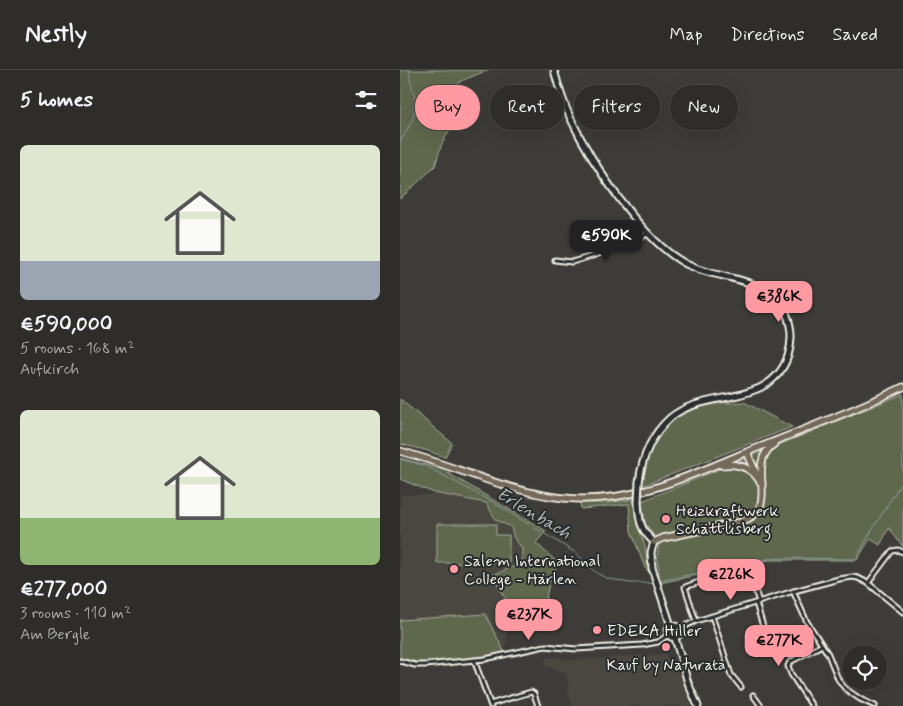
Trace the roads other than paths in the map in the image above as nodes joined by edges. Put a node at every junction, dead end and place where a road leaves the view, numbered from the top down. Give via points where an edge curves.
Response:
1 (554, 70) edge
2 (649, 233) junction
3 (555, 260) dead end
4 (903, 388) edge
5 (784, 438) junction
6 (400, 451) edge
7 (749, 452) junction
8 (712, 466) junction
9 (760, 479) junction
10 (654, 542) junction
11 (903, 552) edge
12 (868, 583) junction
13 (793, 591) junction
14 (757, 603) junction
15 (903, 612) edge
16 (712, 616) junction
17 (696, 621) junction
18 (671, 626) junction
19 (679, 629) junction
20 (668, 635) junction
21 (675, 638) junction
22 (822, 645) junction
23 (770, 650) dead end
24 (474, 660) junction
25 (400, 661) edge
26 (741, 687) dead end
27 (753, 695) dead end
28 (490, 705) edge
29 (538, 706) edge
30 (698, 706) edge
31 (761, 706) edge
32 (812, 706) edge
33 (875, 706) edge

1 - 2 street via 569,114 583,142 621,201
2 - 3 street via 572,262
2 - 10 street, bridge via 685,263 758,285 770,293 785,311 792,339 786,362 770,382 745,394 697,404 677,413 660,429 648,448 639,482 639,515 642,527
4 - 5 main road
5 - 7 main road
5 - 9 main road via 765,452
6 - 8 main road via 524,491 577,499 634,494
7 - 8 main road
7 - 9 main road
8 - 9 main road via 740,465
9 - 10 main road via 761,504 744,521
10 - 18 street via 652,568
11 - 12 street via 892,551
12 - 13 street via 853,576
12 - 15 street
13 - 14 street
13 - 22 street
14 - 16 street
14 - 17 street via 751,578 741,575 702,581 685,587
14 - 23 street
16 - 17 street
16 - 26 street via 731,675
17 - 19 street
18 - 19 street
18 - 20 street
19 - 21 street via 680,634
20 - 21 street
20 - 24 street via 658,642 642,645 576,649 545,646
21 - 30 street
22 - 32 street via 788,666
22 - 33 street via 843,686
24 - 25 street via 425,665
24 - 28 street
27 - 31 street
28 - 29 street via 530,692

